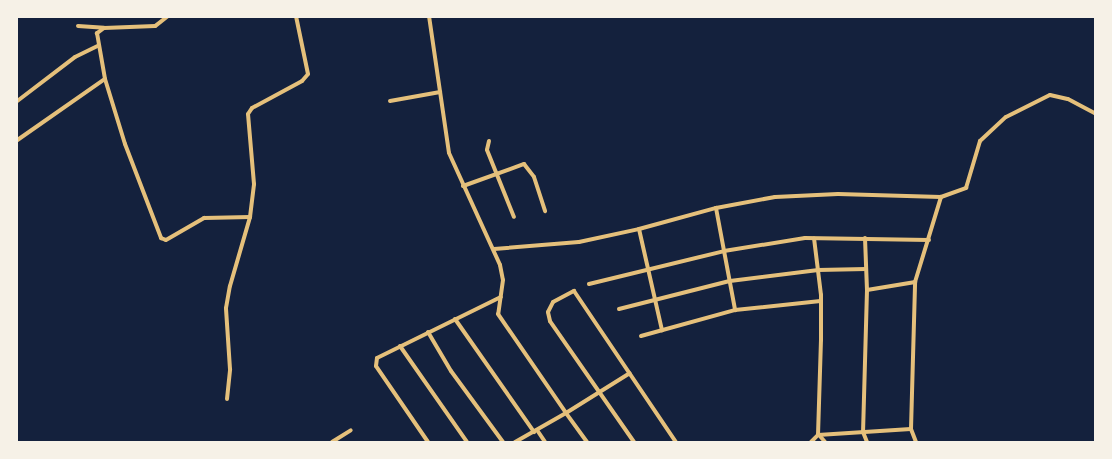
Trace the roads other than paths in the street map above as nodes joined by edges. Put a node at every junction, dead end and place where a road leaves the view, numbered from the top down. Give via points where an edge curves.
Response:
1 (168, 16) edge
2 (296, 16) edge
3 (429, 16) edge
4 (78, 26) dead end
5 (104, 28) junction
6 (98, 46) junction
7 (105, 78) junction
8 (440, 92) junction
9 (390, 100) dead end
10 (16, 102) edge
11 (1095, 114) edge
12 (16, 141) edge
13 (489, 141) dead end
14 (495, 175) junction
15 (463, 186) junction
16 (941, 197) junction
17 (716, 208) junction
18 (545, 211) dead end
19 (250, 217) junction
20 (514, 218) dead end
21 (639, 229) junction
22 (814, 238) junction
23 (865, 238) junction
24 (929, 240) junction
25 (494, 249) junction
26 (724, 250) junction
27 (866, 268) junction
28 (649, 269) junction
29 (818, 270) junction
30 (730, 281) junction
31 (915, 282) junction
32 (589, 284) dead end
33 (867, 290) junction
34 (501, 297) junction
35 (656, 298) junction
36 (821, 301) junction
37 (619, 309) dead end
38 (735, 310) junction
39 (455, 319) junction
40 (662, 330) junction
41 (428, 332) junction
42 (641, 336) dead end
43 (400, 346) junction
44 (630, 373) junction
45 (599, 392) junction
46 (227, 399) dead end
47 (566, 413) junction
48 (911, 429) junction
49 (351, 430) dead end
50 (535, 431) junction
51 (862, 432) junction
52 (818, 435) junction
53 (332, 442) edge
54 (428, 442) edge
55 (467, 442) edge
56 (503, 442) edge
57 (515, 442) edge
58 (545, 442) edge
59 (587, 442) edge
60 (634, 442) edge
61 (676, 442) edge
62 (811, 442) edge
63 (825, 442) edge
64 (867, 442) edge
65 (916, 442) edge

1 - 5 street via 155,26
2 - 19 street via 308,74 248,114 254,184
3 - 8 street
4 - 5 street
5 - 6 street via 97,33
6 - 7 street
6 - 10 street via 75,57
7 - 12 street
7 - 19 street via 161,238 166,240 204,218
8 - 9 street
8 - 15 street via 449,153
11 - 16 street via 1068,99 1050,95 1006,117 980,141 966,188
13 - 14 street via 486,147
14 - 15 street
14 - 18 street via 525,164 534,177
14 - 20 street
15 - 25 street
16 - 17 street via 785,196
16 - 24 street
17 - 21 street
17 - 26 street
19 - 46 street via 226,308 230,369
21 - 25 street via 579,242
21 - 28 street
22 - 23 street
22 - 26 street
22 - 29 street
23 - 24 street
23 - 27 street
24 - 31 street
25 - 34 street via 503,280
26 - 28 street
26 - 30 street
27 - 29 street
27 - 33 street
28 - 32 street
28 - 35 street
29 - 30 street
29 - 36 street
30 - 35 street
30 - 38 street
31 - 33 street
31 - 48 street
33 - 51 street
34 - 39 street
34 - 47 street via 498,314
35 - 37 street
35 - 40 street
36 - 38 street
36 - 52 street
38 - 40 street
39 - 41 street
39 - 50 street
40 - 42 street
41 - 43 street
41 - 56 street
43 - 54 street via 377,358 376,366
43 - 55 street
44 - 45 street
44 - 45 street via 574,291 553,302 548,312 550,321
44 - 61 street
45 - 47 street
45 - 60 street
47 - 50 street
47 - 59 street
48 - 51 street
48 - 65 street
49 - 53 street
50 - 57 street
50 - 58 street
51 - 52 street
51 - 64 street
52 - 62 street
52 - 63 street

